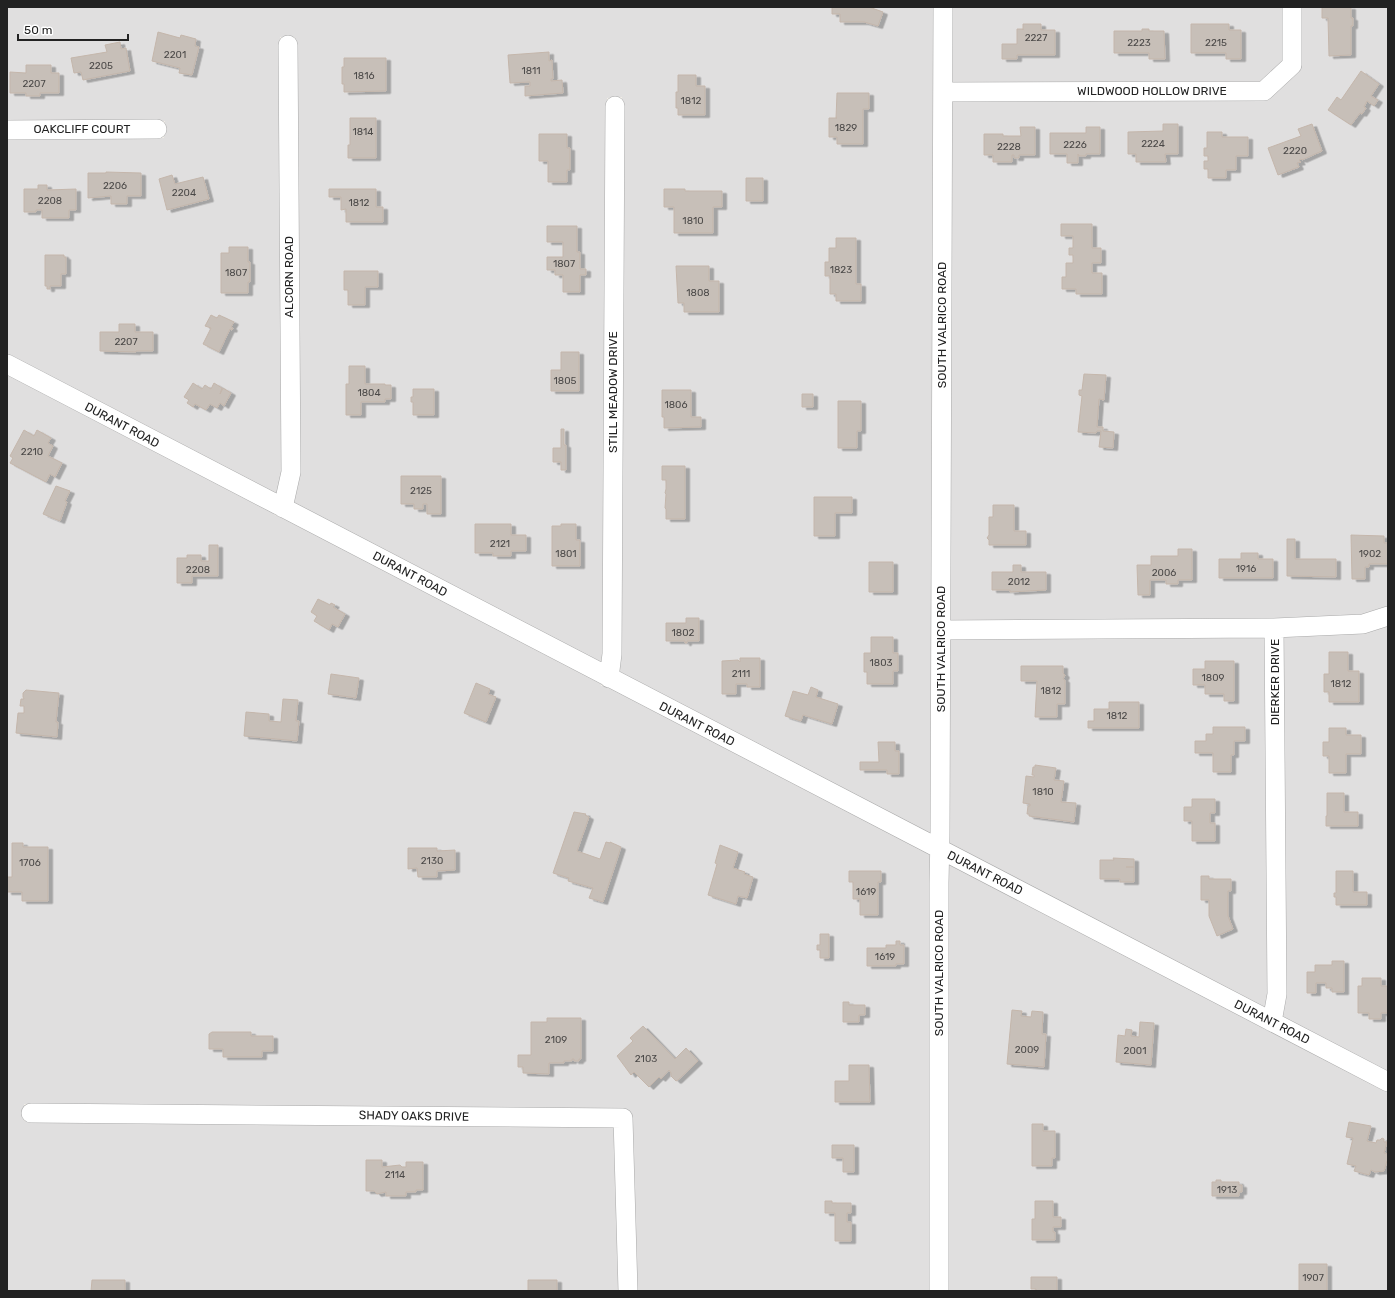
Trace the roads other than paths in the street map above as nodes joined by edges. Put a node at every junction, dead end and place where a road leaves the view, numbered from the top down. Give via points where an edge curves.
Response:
1 (943, 7) edge
2 (1292, 7) edge
3 (288, 45) dead end
4 (943, 92) junction
5 (615, 106) dead end
6 (157, 129) dead end
7 (7, 130) edge
8 (7, 364) edge
9 (283, 508) junction
10 (1388, 616) edge
11 (1274, 628) junction
12 (941, 630) junction
13 (610, 678) junction
14 (940, 849) junction
15 (1272, 1022) junction
16 (1388, 1082) edge
17 (31, 1112) dead end
18 (628, 1291) edge
19 (939, 1291) edge

1 - 4 street, SOUTH VALRICO ROAD
2 - 4 street, WILDWOOD HOLLOW DRIVE via 1292,65 1264,91
3 - 9 street, ALCORN ROAD via 291,472
4 - 12 street, SOUTH VALRICO ROAD
5 - 13 street, STILL MEADOW DRIVE
6 - 7 street, OAKCLIFF COURT
8 - 9 street, DURANT ROAD
9 - 13 street, DURANT ROAD
10 - 11 street via 1363,624
11 - 12 street, DIERKER DRIVE
11 - 15 street, DIERKER DRIVE via 1277,994
12 - 14 street, SOUTH VALRICO ROAD
13 - 14 street, DURANT ROAD
14 - 15 street, DURANT ROAD
14 - 19 street, SOUTH VALRICO ROAD
15 - 16 street, DURANT ROAD
17 - 18 street, SHADY OAKS DRIVE via 623,1118

